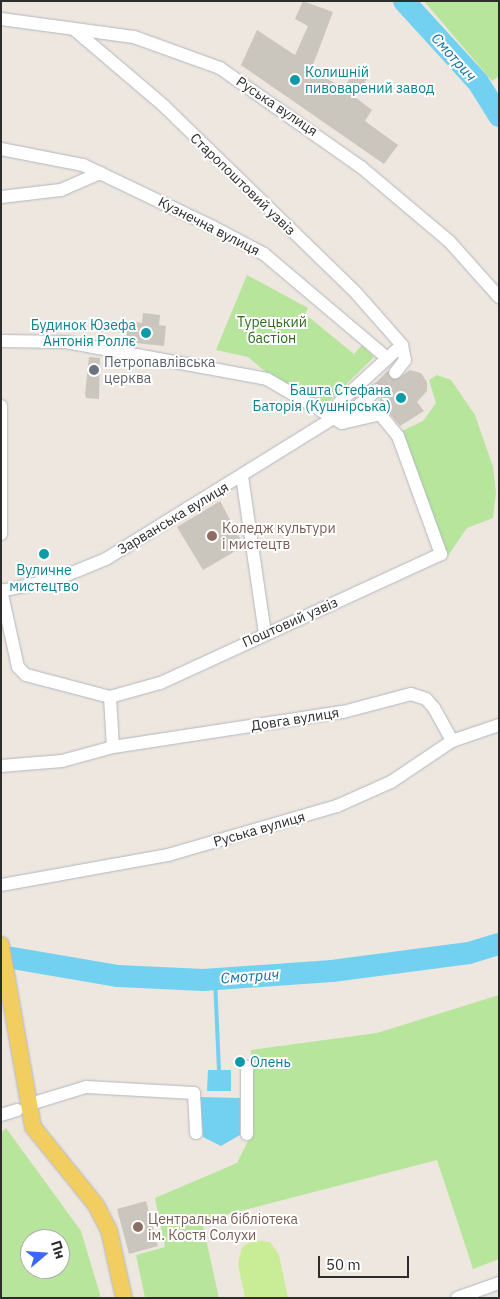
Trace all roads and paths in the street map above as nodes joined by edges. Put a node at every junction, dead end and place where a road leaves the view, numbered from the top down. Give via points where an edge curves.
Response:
1 (1, 20) edge
2 (76, 31) junction
3 (1, 149) edge
4 (100, 173) junction
5 (1, 197) edge
6 (499, 297) edge
7 (1, 341) edge
8 (402, 345) junction
9 (387, 358) junction
10 (395, 373) tunnel mouth
11 (378, 390) tunnel mouth
12 (1, 406) edge
13 (333, 418) junction
14 (242, 476) junction
15 (1, 534) edge
16 (1, 591) edge
17 (265, 633) junction
18 (110, 697) junction
19 (499, 725) edge
20 (452, 741) junction
21 (113, 747) junction
22 (1, 766) edge
23 (1, 885) edge
24 (1, 945) edge
25 (247, 1067) dead end
26 (22, 1107) junction
27 (1, 1115) edge
28 (196, 1133) dead end
29 (247, 1134) dead end
30 (499, 1283) edge
31 (124, 1298) edge
32 (457, 1298) edge

1 - 2 street, Руська вулиця
2 - 6 street, Руська вулиця via 134,37 220,68 360,167 455,246
2 - 8 street, Старопоштовий узвіз via 164,106 357,294
3 - 4 street, Кузнечна вулиця via 70,161
4 - 5 street via 61,190
4 - 9 street, Кузнечна вулиця via 264,254
7 - 13 street via 66,342 267,379
8 - 9 street
8 - 10 street via 405,360
9 - 13 street via 333,410
11 - 13 street, Зарванська вулиця via 342,418
12 - 15 street
13 - 14 street, Зарванська вулиця
13 - 17 street, Поштовий узвіз via 347,424 373,414 386,416 398,436 441,554
14 - 16 street, Зарванська вулиця via 106,558 57,580
14 - 17 street
16 - 18 street via 18,667 26,675
17 - 18 street, Поштовий узвіз via 160,683
18 - 21 street
19 - 20 street, Руська вулиця
20 - 21 street, Довга вулиця via 434,708 426,699 411,694 343,712
20 - 23 street, Руська вулиця via 391,782 337,806 168,855
21 - 22 street, Довга вулиця via 62,761
24 - 26 main road via 24,1086
25 - 29 street
26 - 27 street
26 - 28 street via 86,1088 194,1093
26 - 31 main road via 33,1127 96,1205 109,1230
30 - 32 street

